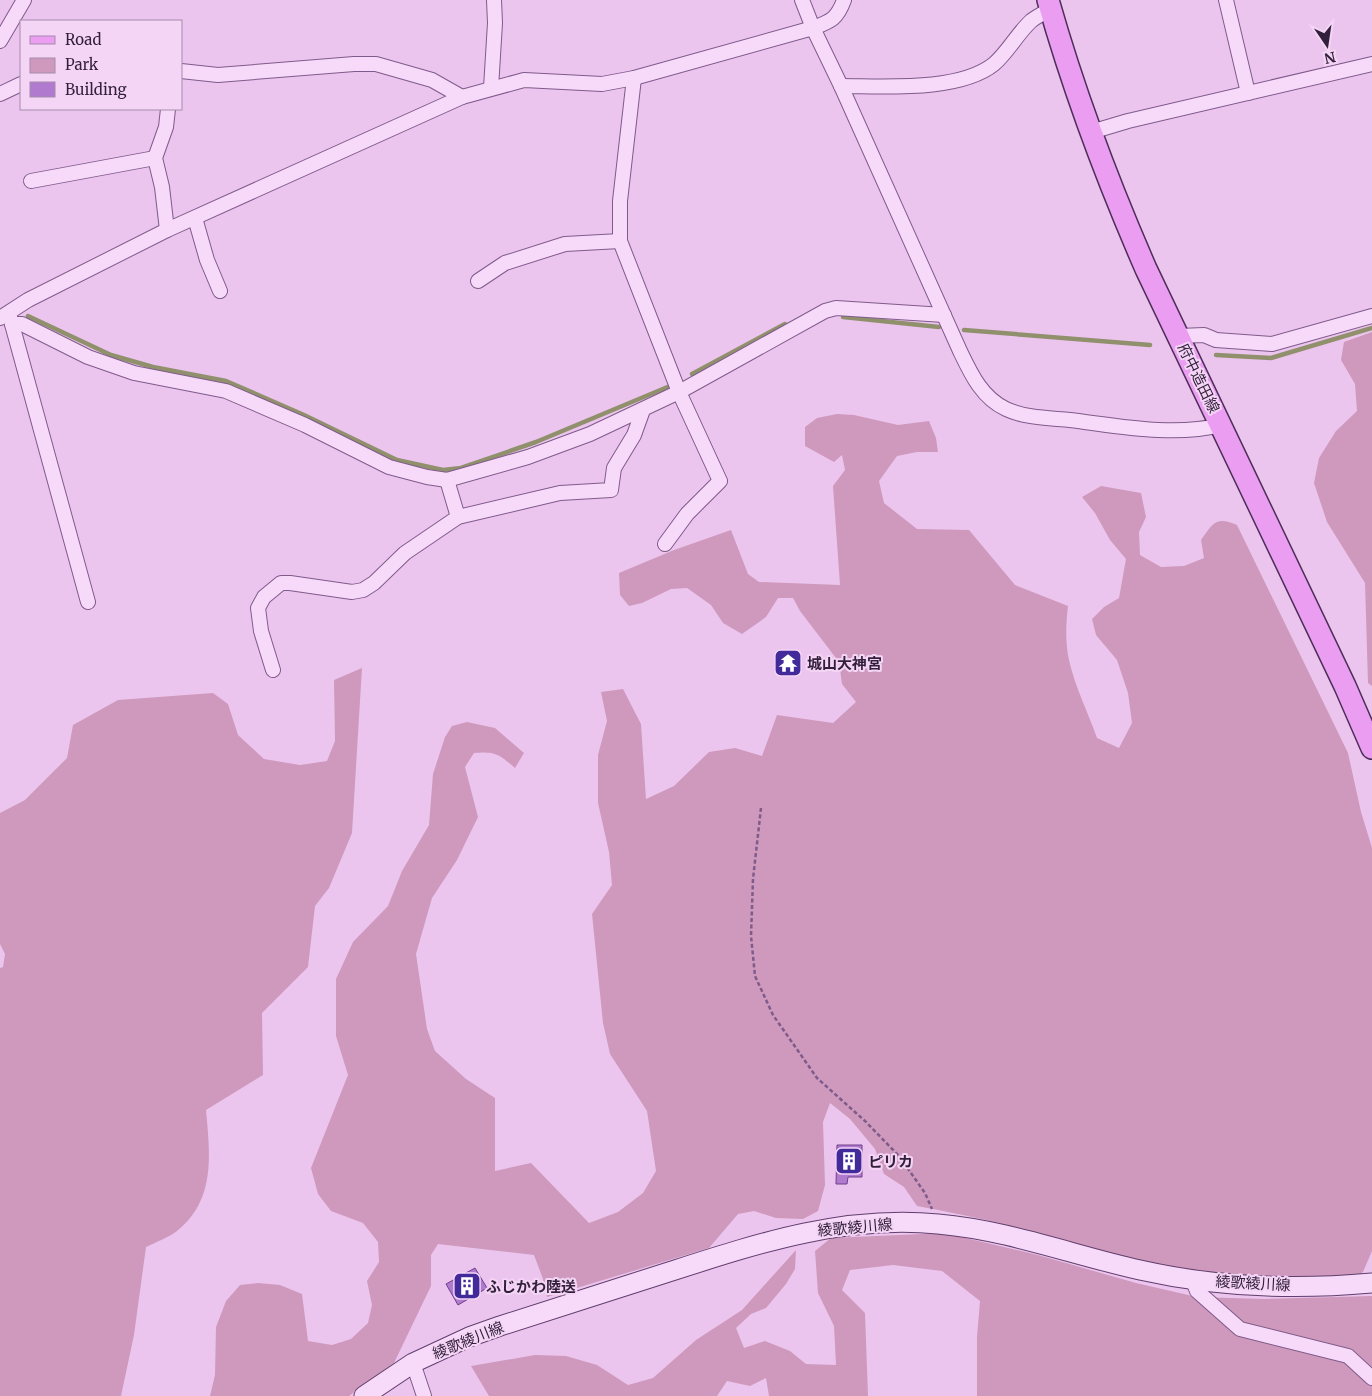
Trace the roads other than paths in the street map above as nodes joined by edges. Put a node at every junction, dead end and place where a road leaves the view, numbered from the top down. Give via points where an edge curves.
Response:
1 (24, 0) edge
2 (494, 0) edge
3 (802, 0) edge
4 (844, 0) edge
5 (1226, 0) edge
6 (1050, 4) edge
7 (813, 28) junction
8 (0, 41) edge
9 (1372, 64) edge
10 (183, 74) edge
11 (634, 78) junction
12 (20, 84) edge
13 (840, 86) junction
14 (491, 88) junction
15 (1248, 93) junction
16 (0, 94) edge
17 (462, 97) junction
18 (168, 110) edge
19 (1091, 132) junction
20 (155, 158) junction
21 (31, 181) dead end
22 (195, 218) junction
23 (167, 230) junction
24 (620, 241) junction
25 (478, 281) dead end
26 (220, 291) dead end
27 (944, 315) junction
28 (1372, 316) edge
29 (7, 319) edge
30 (1179, 336) junction
31 (679, 392) junction
32 (643, 410) junction
33 (1221, 425) junction
34 (447, 480) junction
35 (458, 516) junction
36 (665, 544) dead end
37 (88, 602) dead end
38 (273, 670) dead end
39 (1372, 748) edge
40 (1192, 1279) junction
41 (1372, 1284) edge
42 (413, 1363) junction
43 (1372, 1378) edge
44 (364, 1396) edge
45 (424, 1396) edge

1 - 8 street
2 - 14 street
3 - 7 street
4 - 7 street via 838,14
5 - 15 street
6 - 13 street via 994,64 973,77 918,85
6 - 19 main road, 府中造田線
7 - 11 street
7 - 13 street
9 - 15 street
10 - 17 street via 218,75 376,64 432,80
11 - 14 street via 602,84 524,80
11 - 24 street via 620,201
12 - 16 street
13 - 27 street
14 - 17 street
15 - 19 street
17 - 22 street
18 - 20 street via 166,127
19 - 30 main road, 府中造田線 via 1128,226
20 - 21 street
20 - 23 street
22 - 23 street
22 - 26 street
23 - 29 street via 28,300
24 - 25 street via 566,244 505,263
24 - 31 street
27 - 31 street via 836,308 825,311
27 - 33 street via 976,383 1007,410 1146,429 1202,430
28 - 30 street via 1272,344 1216,340 1204,335
29 - 34 street via 88,357 134,373 226,391 305,424 389,467
29 - 37 street
30 - 33 main road, 府中造田線
31 - 32 street
31 - 36 street via 720,481 687,514
32 - 34 street via 528,457
32 - 35 street via 634,435 614,468 612,490 560,493
33 - 39 main road, 府中造田線
34 - 35 street
35 - 38 street via 405,553 363,590 352,592 281,583 270,592 258,608
40 - 41 main road, 綾歌綾川線 via 1262,1285
40 - 42 main road, 綾歌綾川線 via 1123,1266 1007,1236 938,1224 837,1226 756,1244 500,1326
40 - 43 street via 1197,1291 1240,1329 1348,1356
42 - 44 main road, 綾歌綾川線
42 - 45 street

